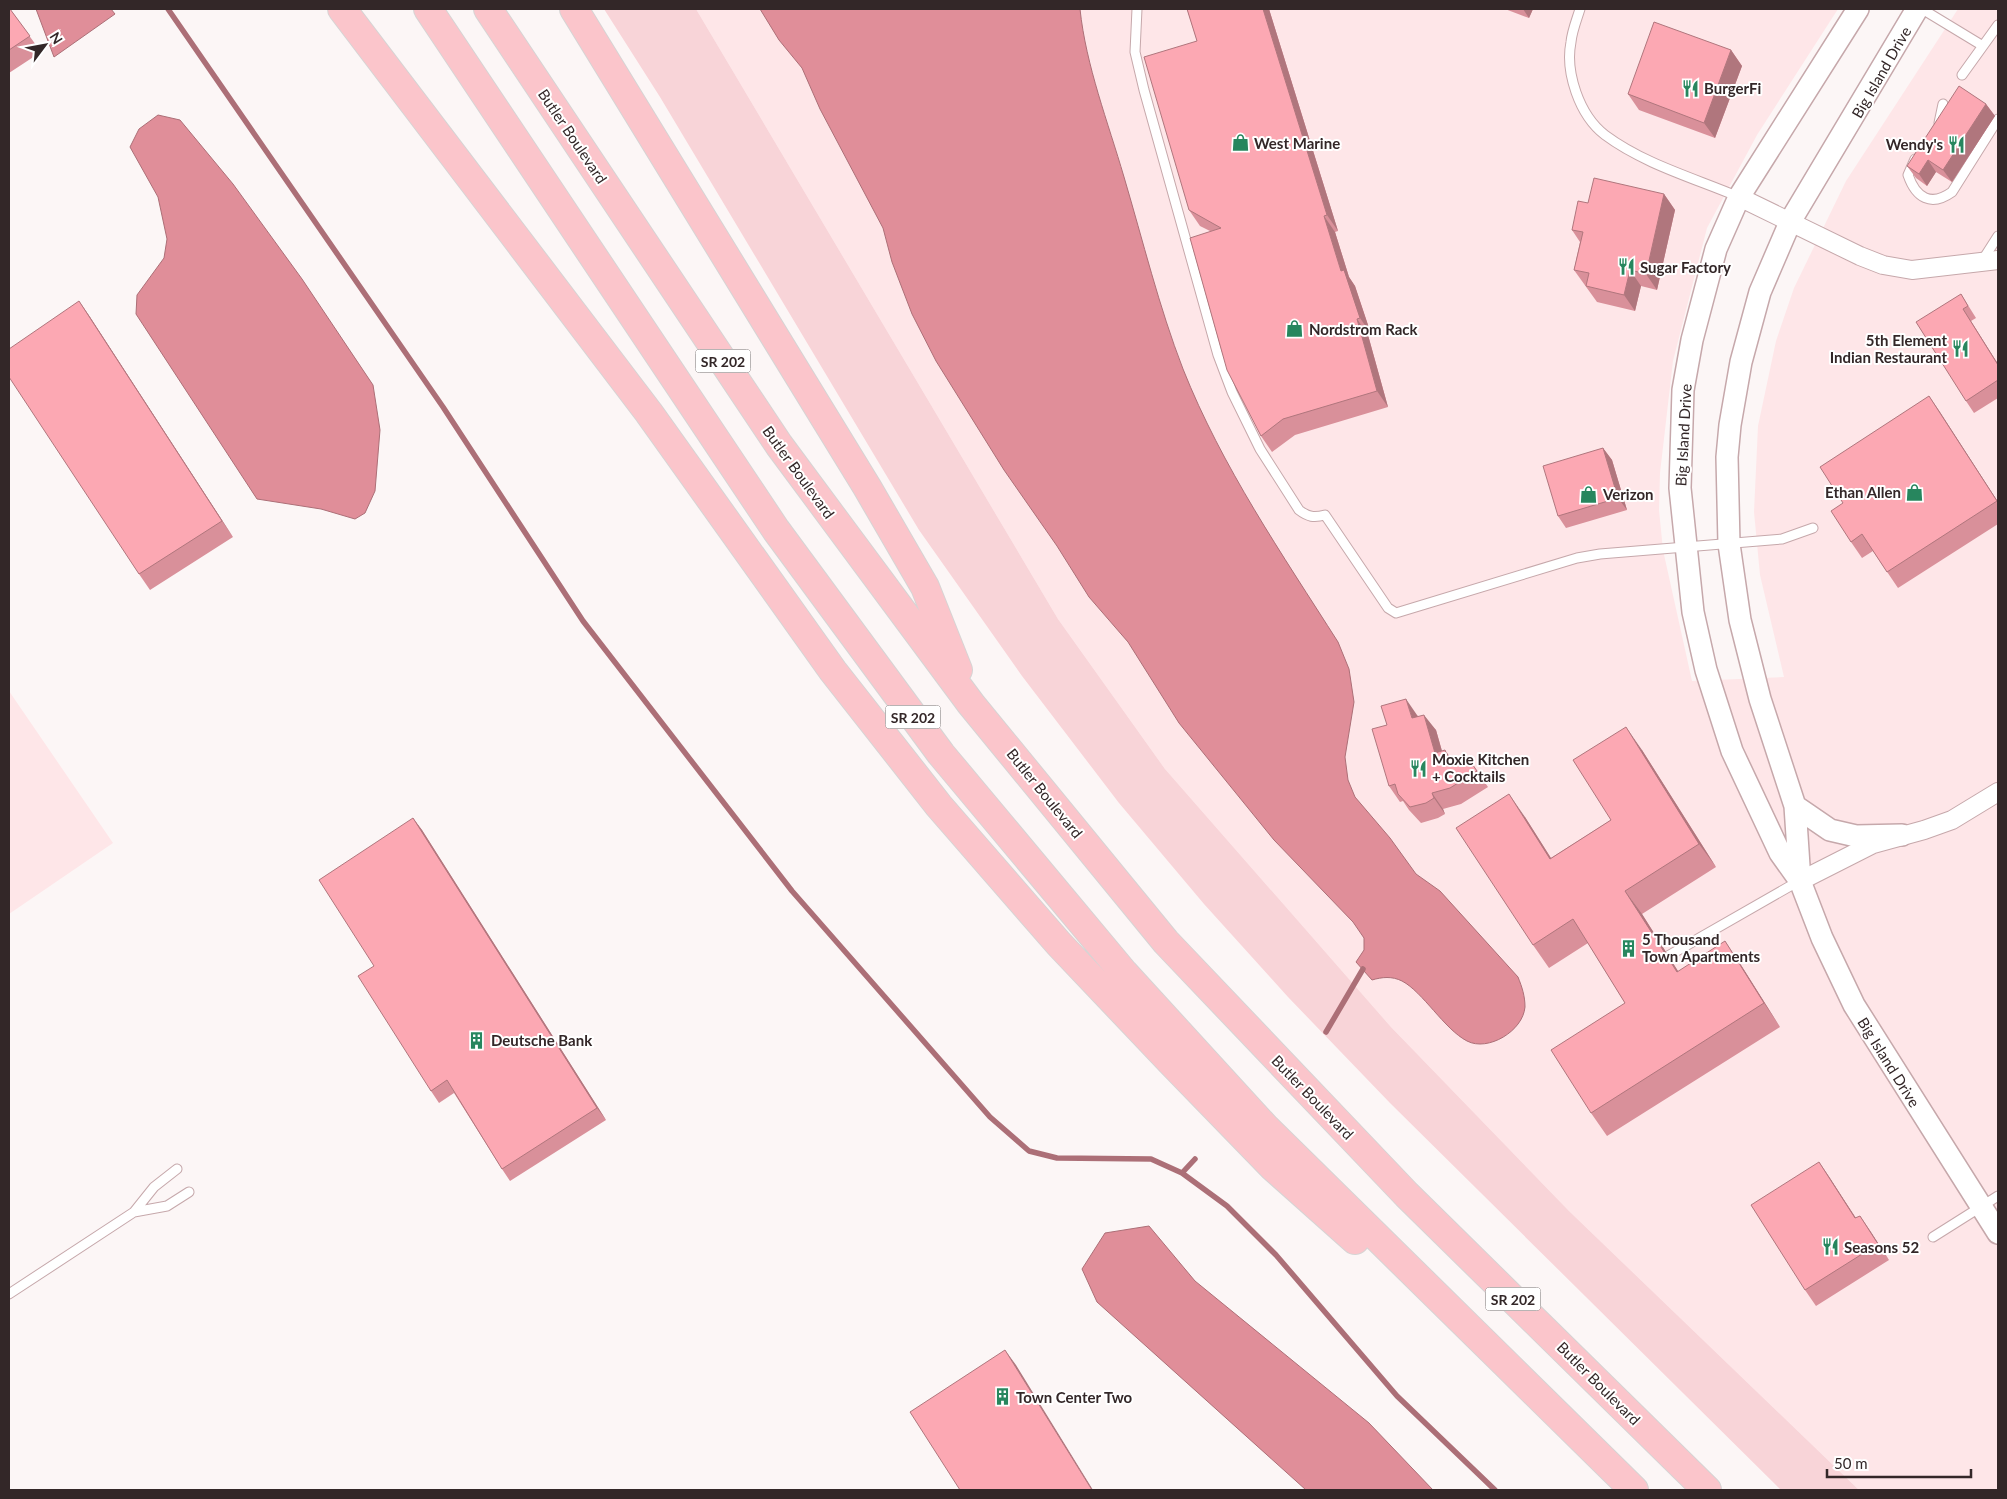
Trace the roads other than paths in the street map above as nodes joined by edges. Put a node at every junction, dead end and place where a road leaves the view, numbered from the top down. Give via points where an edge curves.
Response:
1 (342, 9) edge
2 (428, 9) edge
3 (488, 9) edge
4 (574, 9) edge
5 (1137, 9) edge
6 (1580, 9) edge
7 (1858, 9) edge
8 (1917, 9) edge
9 (1922, 9) edge
10 (1998, 25) edge
11 (1983, 46) junction
12 (1962, 75) dead end
13 (1943, 104) dead end
14 (1998, 119) edge
15 (1935, 130) edge
16 (1918, 155) edge
17 (1739, 197) junction
18 (1791, 220) junction
19 (1998, 236) edge
20 (1990, 261) edge
21 (1813, 528) dead end
22 (1729, 544) junction
23 (1686, 548) junction
24 (971, 704) junction
25 (1998, 792) edge
26 (1795, 806) junction
27 (1902, 835) junction
28 (1800, 881) junction
29 (1668, 956) edge
30 (176, 1169) dead end
31 (189, 1192) dead end
32 (1990, 1201) edge
33 (134, 1212) junction
34 (1998, 1233) edge
35 (1933, 1237) dead end
36 (9, 1294) edge
37 (1491, 1350) junction
38 (1634, 1490) edge
39 (1707, 1490) edge

1 - 37 highway via 649,413 833,672 977,851 1095,983 1273,1167 1396,1275
2 - 37 highway, SR 202 via 776,530 941,754 1112,959 1219,1078
3 - 24 highway, Butler Boulevard / SR 202 via 779,445
4 - 24 highway via 775,334 924,587
5 - 23 lane via 1135,52 1144,90 1218,355 1232,392 1260,449 1299,510 1306,516 1325,515 1388,608 1396,613 1577,558
6 - 17 lane via 1570,42 1570,69 1585,112 1603,134 1649,161
7 - 17 street, Big Island Drive
8 - 18 street, Big Island Drive
9 - 11 lane
10 - 11 lane
11 - 12 lane
13 - 15 lane
14 - 16 lane via 1952,192 1942,199 1922,196 1912,187 1908,175
17 - 18 street
17 - 23 street, Big Island Drive via 1716,249 1692,340 1683,390 1680,488
18 - 20 street via 1883,265 1912,270
18 - 22 street, Big Island Drive via 1760,292 1741,362 1727,457
19 - 20 lane
21 - 22 lane via 1782,539
22 - 23 lane
22 - 26 street, Big Island Drive via 1740,620 1760,699
23 - 28 street, Big Island Drive via 1693,612 1706,670 1732,751 1780,853
24 - 39 highway, Butler Boulevard / SR 202 via 1166,942 1214,994 1407,1196
25 - 27 street via 1952,820
26 - 27 street via 1830,830 1856,836
26 - 28 street, Big Island Drive
27 - 28 street via 1873,844
28 - 29 lane
28 - 32 street, Big Island Drive via 1822,938 1854,1005
30 - 33 lane via 154,1187
31 - 33 lane via 167,1206
32 - 34 street, Big Island Drive
32 - 35 lane
33 - 36 lane
37 - 38 highway, SR 202

